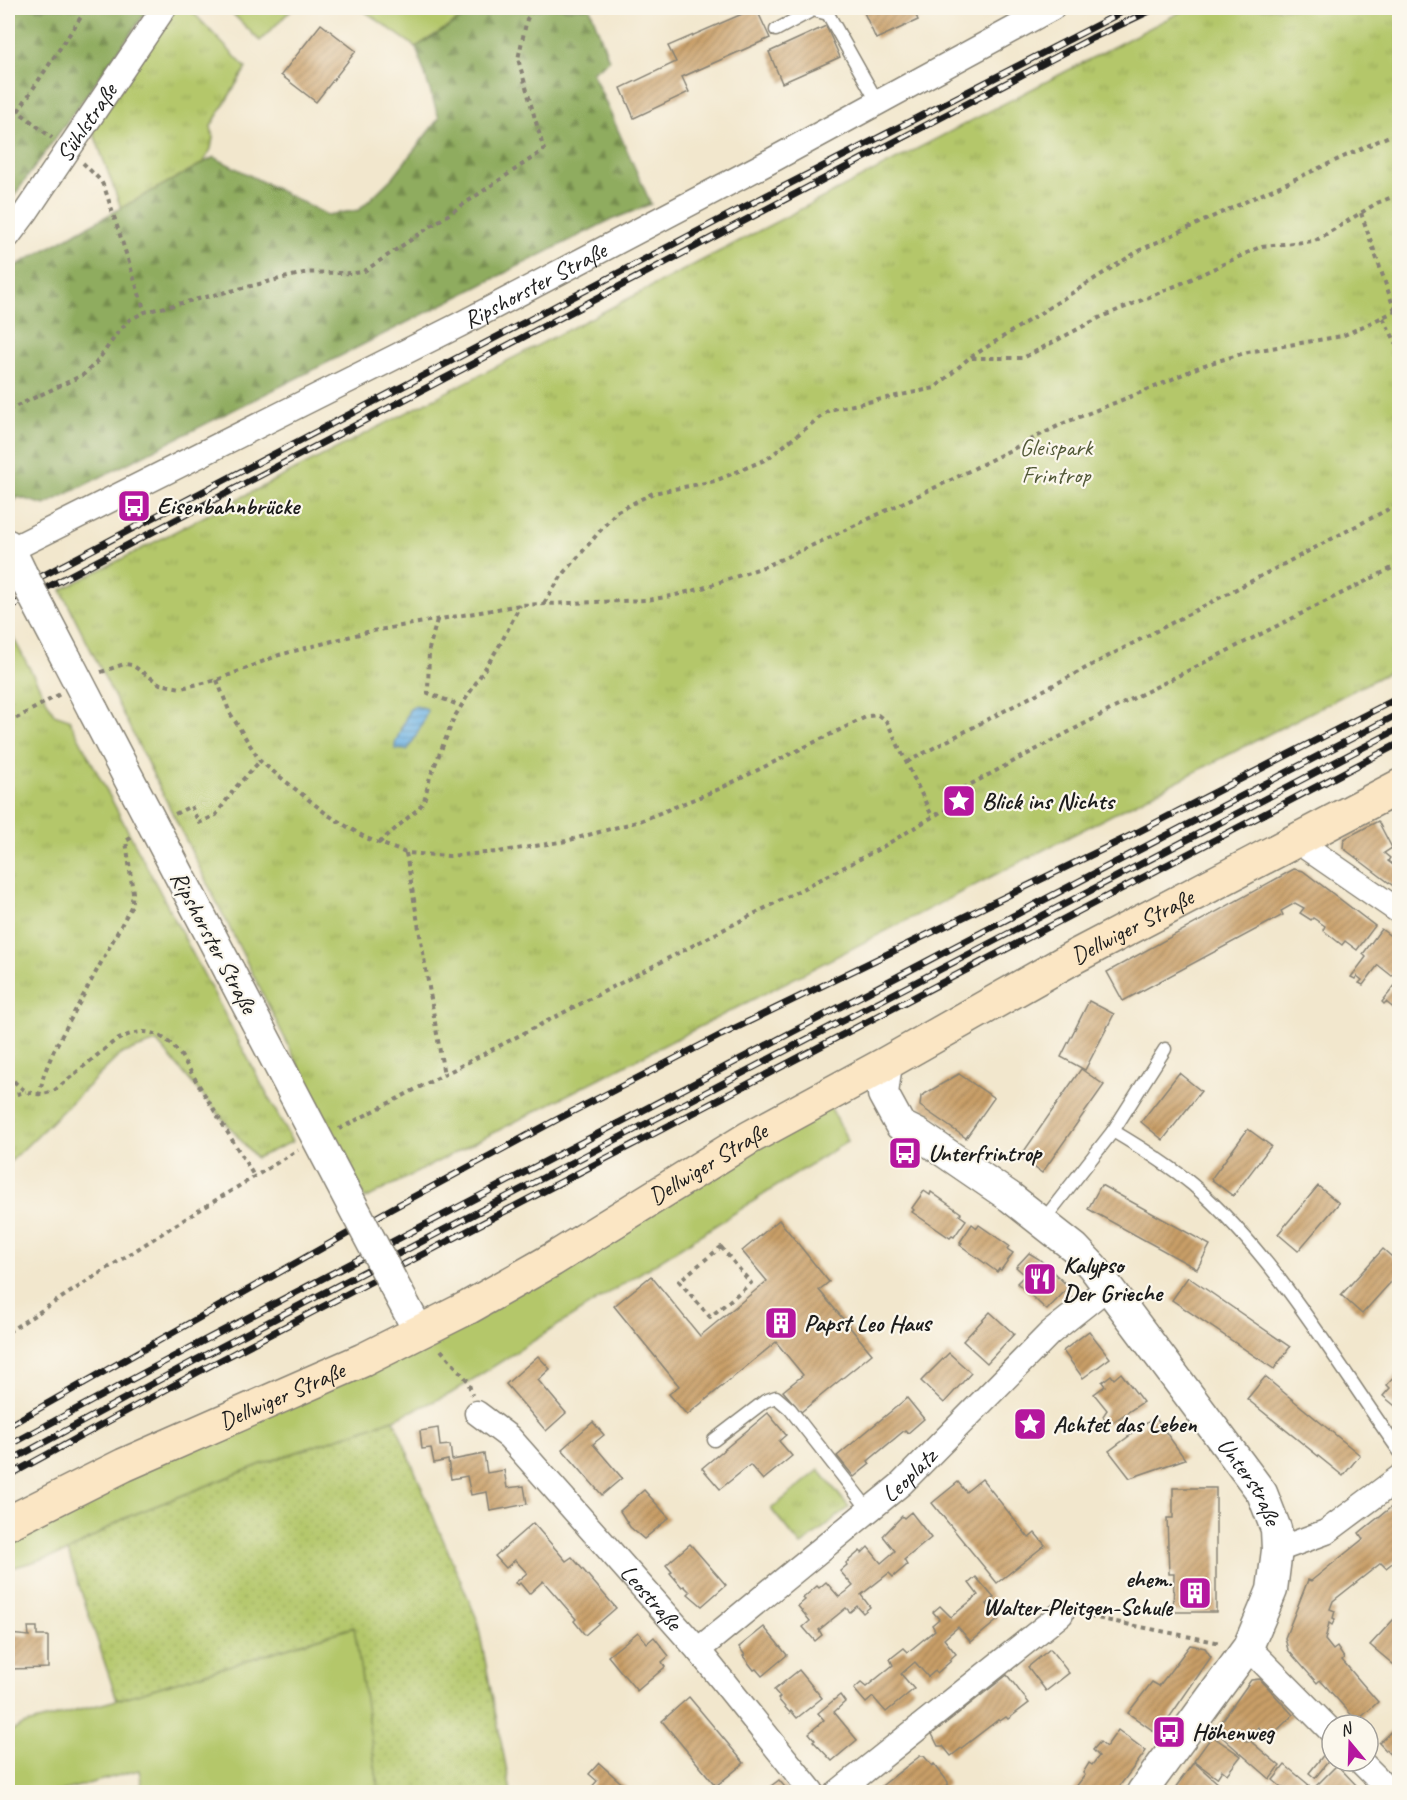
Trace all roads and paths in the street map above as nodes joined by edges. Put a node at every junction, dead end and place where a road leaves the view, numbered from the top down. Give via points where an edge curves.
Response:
1 (87, 8) edge
2 (164, 8) edge
3 (535, 8) edge
4 (1052, 8) edge
5 (776, 30) dead end
6 (8, 103) edge
7 (878, 103) junction
8 (17, 111) junction
9 (8, 126) edge
10 (1400, 131) edge
11 (67, 150) junction
12 (1400, 194) edge
13 (1361, 213) junction
14 (8, 236) edge
15 (1397, 310) edge
16 (145, 312) junction
17 (1383, 318) junction
18 (1400, 350) edge
19 (969, 358) junction
20 (8, 410) edge
21 (8, 502) edge
22 (1400, 503) edge
23 (8, 513) edge
24 (13, 556) edge
25 (1400, 564) edge
26 (544, 603) junction
27 (520, 605) junction
28 (437, 620) junction
29 (140, 670) dead end
30 (217, 680) junction
31 (461, 706) junction
32 (260, 761) junction
33 (907, 762) junction
34 (1400, 786) edge
35 (969, 794) dead end
36 (959, 801) dead end
37 (191, 806) dead end
38 (946, 808) junction
39 (932, 816) junction
40 (153, 825) junction
41 (1297, 841) junction
42 (378, 843) junction
43 (406, 853) junction
44 (1400, 912) edge
45 (1165, 1049) dead end
46 (887, 1063) junction
47 (8, 1074) edge
48 (444, 1075) junction
49 (26, 1092) junction
50 (8, 1096) edge
51 (39, 1096) junction
52 (335, 1131) dead end
53 (1113, 1131) junction
54 (303, 1148) dead end
55 (254, 1176) junction
56 (1042, 1222) junction
57 (679, 1281) joint
58 (1108, 1287) junction
59 (8, 1332) edge
60 (418, 1332) junction
61 (468, 1381) dead end
62 (477, 1413) dead end
63 (714, 1440) dead end
64 (1400, 1452) edge
65 (1400, 1477) edge
66 (869, 1510) junction
67 (8, 1523) edge
68 (1277, 1550) junction
69 (1061, 1614) joint
70 (1248, 1647) junction
71 (698, 1650) junction
72 (1320, 1720) edge
73 (1372, 1773) edge
74 (812, 1792) edge
75 (838, 1792) edge
76 (1142, 1792) edge
77 (1391, 1792) edge

1 - 8 path
2 - 11 street, Sühlstraße
3 - 16 path via 527,19 518,59 543,150 363,272 304,273
4 - 7 street, Ripshorster Straße
5 - 7 lane via 813,10 828,14
6 - 8 path
7 - 24 street, Ripshorster Straße
8 - 9 path
8 - 11 path
10 - 19 path via 1140,250
11 - 14 street, Sühlstraße
11 - 16 path via 101,181
12 - 13 path
13 - 15 path
13 - 19 path via 1315,241 1262,246 1098,318 1023,358
15 - 17 path
16 - 20 path via 118,331 83,375
17 - 18 path
17 - 26 path via 1342,336 1248,352 1201,366 1064,423 822,541 706,587 648,600
19 - 26 path via 935,388 829,410 767,459 715,481 653,493 616,512
21 - 23 path
22 - 33 path
24 - 40 street, Ripshorster Straße, bridge
25 - 38 path via 945,798
26 - 27 path
27 - 28 path
27 - 31 path
28 - 30 path via 367,632 279,655
28 - 31 path via 429,649 428,693
29 - 30 path via 171,687
30 - 32 path via 230,713
31 - 42 path via 430,777 424,801
32 - 37 path via 216,815 199,823
32 - 42 path via 328,815
33 - 39 path
33 - 43 path via 887,722 878,715 868,716 719,789 640,821 566,841 498,852
34 - 41 main road, Dellwiger Straße
35 - 38 path via 961,805 949,811
36 - 38 path
38 - 39 path
39 - 48 path via 879,849
40 - 51 path via 126,841 133,893 131,907 54,1050
40 - 60 street, Ripshorster Straße, bridge
41 - 44 street
41 - 46 main road, Dellwiger Straße via 1074,957
42 - 43 path
43 - 48 path
45 - 53 lane
46 - 56 street, Unterstraße via 883,1094 900,1125
46 - 60 main road, Dellwiger Straße via 749,1138 552,1260
47 - 49 path
48 - 52 path
49 - 50 path
49 - 51 path
51 - 55 path via 55,1090 111,1042 141,1032 159,1035 180,1054
53 - 56 lane
53 - 64 lane via 1162,1161 1223,1213 1295,1300
54 - 55 path
55 - 59 path
56 - 58 street, Unterstraße via 1075,1248
57 - 57 path via 710,1317 751,1283 721,1247
58 - 66 street, Leoplatz via 1050,1333 902,1484
58 - 68 street, Unterstraße via 1262,1493 1276,1528
60 - 61 path via 434,1342
60 - 67 main road, Dellwiger Straße
62 - 71 street, Leostraße via 509,1437
63 - 66 lane via 776,1397 790,1408
65 - 68 street via 1326,1532
66 - 71 street, Leoplatz
68 - 70 street, Unterstraße via 1272,1590
69 - 70 path
69 - 75 street
70 - 72 street
70 - 76 street, Unterstraße
71 - 74 street, Leostraße
73 - 77 street

